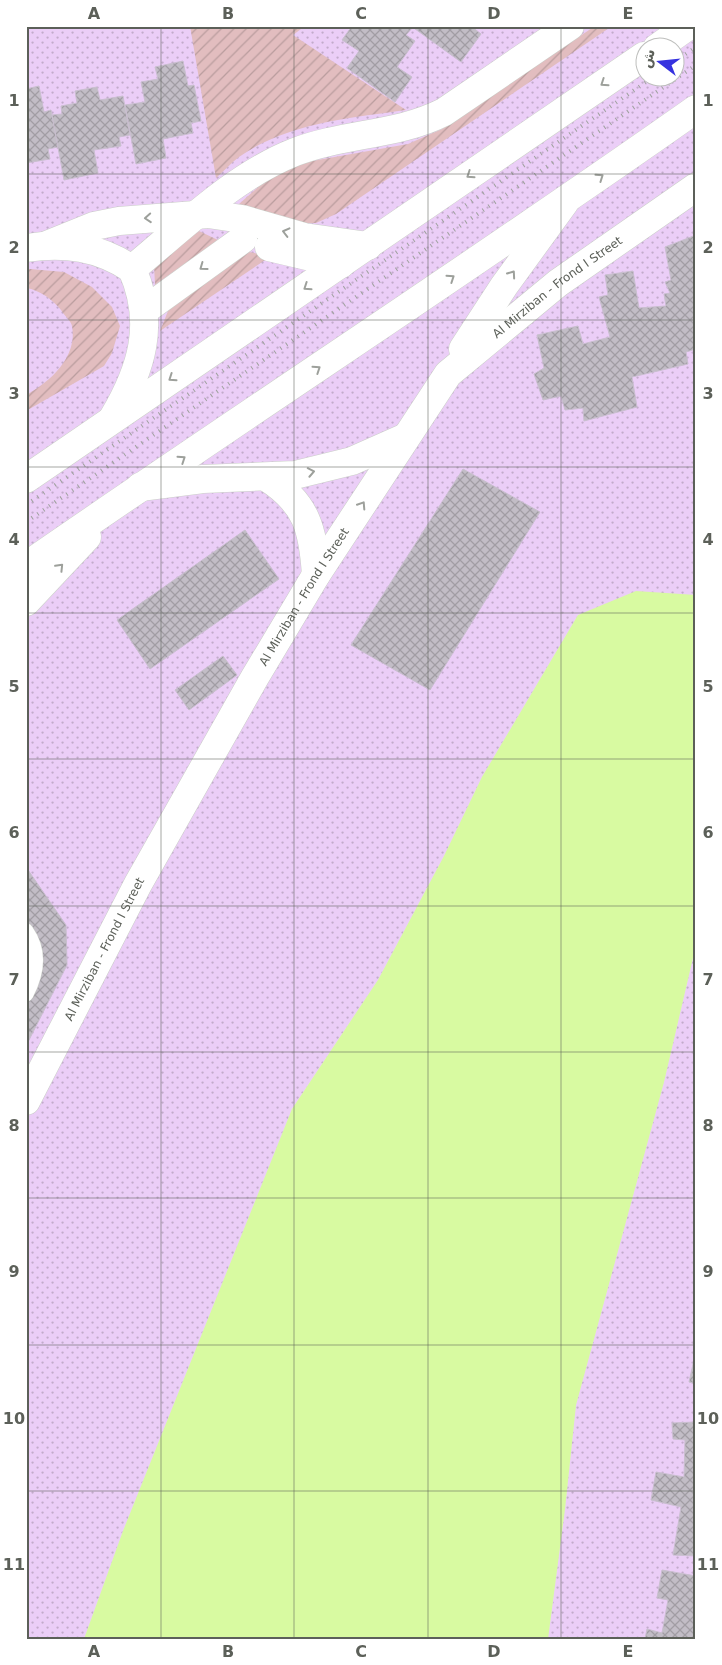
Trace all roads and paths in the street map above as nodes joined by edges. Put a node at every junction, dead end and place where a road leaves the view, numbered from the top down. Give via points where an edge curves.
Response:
1 (570, 26) edge
2 (688, 26) edge
3 (671, 38) edge
4 (634, 63) edge
5 (696, 109) edge
6 (696, 187) edge
7 (565, 202) junction
8 (197, 216) junction
9 (243, 239) junction
10 (37, 246) edge
11 (368, 246) junction
12 (341, 264) junction
13 (132, 269) junction
14 (145, 310) junction
15 (448, 374) junction
16 (113, 418) junction
17 (406, 437) junction
18 (266, 477) junction
19 (26, 479) edge
20 (140, 487) junction
21 (118, 503) junction
22 (26, 566) edge
23 (316, 575) junction
24 (26, 602) edge
25 (26, 931) edge
26 (26, 994) edge
27 (26, 1101) edge

1 - 8 street via 427,121 390,131 346,137 295,152 248,176
2 - 3 street
4 -> 11 street
7 -> 5 street
6 - 15 street, Al Mirziban - Frond I Street via 558,283
15 -> 7 street via 504,286
20 -> 7 street
8 - 9 street
8 -> 10 street via 119,221
11 -> 8 street via 304,237 231,216
8 - 13 street
9 - 12 street
9 -> 14 street
10 - 13 street via 83,247 117,259
11 - 12 street
12 -> 16 street
13 - 14 street via 141,288
14 - 16 street via 145,334 140,357
15 - 17 street, Al Mirziban - Frond I Street
16 - 19 street
18 -> 17 street via 324,469 352,461
23 -> 17 street, Al Mirziban - Frond I Street
18 - 20 street via 203,479
18 - 23 street via 295,499 305,515 312,532
20 - 21 street
21 - 22 street
24 -> 21 street
23 - 27 street, Al Mirziban - Frond I Street via 196,780 82,989
25 - 26 lane via 36,956

